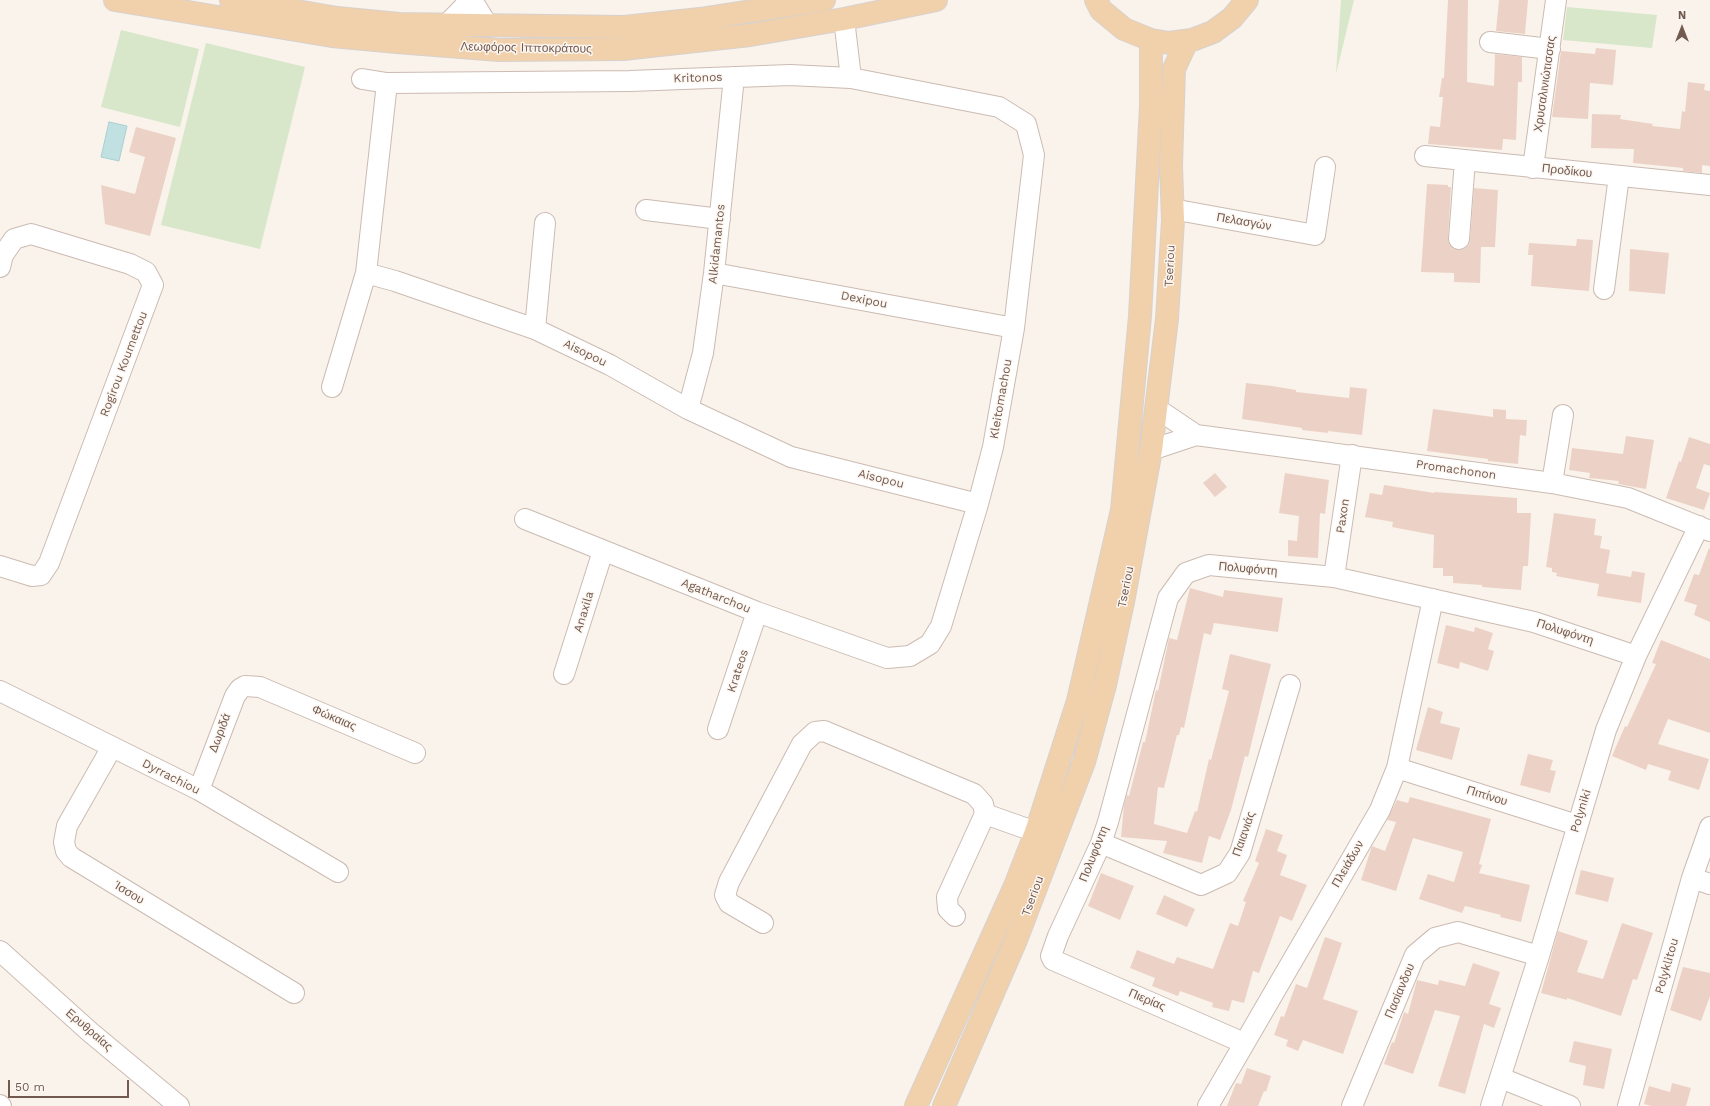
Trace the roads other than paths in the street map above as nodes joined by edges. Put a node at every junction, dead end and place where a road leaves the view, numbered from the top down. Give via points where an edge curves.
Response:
1 (115, 0) edge
2 (231, 0) edge
3 (468, 0) edge
4 (472, 0) edge
5 (824, 0) edge
6 (936, 0) edge
7 (1096, 0) edge
8 (1247, 0) edge
9 (1556, 0) edge
10 (844, 19) junction
11 (446, 25) junction
12 (488, 26) junction
13 (1151, 40) junction
14 (1187, 41) junction
15 (1490, 42) dead end
16 (1550, 49) junction
17 (734, 77) junction
18 (851, 78) junction
19 (362, 79) dead end
20 (387, 83) junction
21 (1026, 124) joint
22 (1425, 156) dead end
23 (1465, 160) junction
24 (1325, 167) dead end
25 (1533, 168) junction
26 (1619, 176) junction
27 (1710, 185) edge
28 (1172, 209) junction
29 (646, 210) dead end
30 (720, 219) junction
31 (545, 223) dead end
32 (1459, 239) dead end
33 (0, 267) edge
34 (366, 272) junction
35 (714, 272) junction
36 (1604, 289) dead end
37 (1014, 328) junction
38 (535, 329) junction
39 (332, 387) dead end
40 (1156, 408) junction
41 (688, 409) junction
42 (1563, 415) dead end
43 (1196, 435) junction
44 (1151, 450) junction
45 (1352, 455) junction
46 (1552, 483) junction
47 (978, 504) junction
48 (525, 518) dead end
49 (1704, 528) edge
50 (603, 551) junction
51 (0, 566) edge
52 (1334, 577) junction
53 (1433, 599) junction
54 (757, 612) junction
55 (910, 656) joint
56 (1636, 656) junction
57 (564, 674) dead end
58 (1290, 685) dead end
59 (252, 686) joint
60 (0, 691) edge
61 (718, 729) dead end
62 (112, 747) junction
63 (415, 753) dead end
64 (1397, 768) junction
65 (199, 790) junction
66 (985, 814) junction
67 (1577, 825) junction
68 (1710, 827) edge
69 (1036, 832) junction
70 (1101, 843) junction
71 (338, 872) dead end
72 (1692, 878) junction
73 (1710, 884) edge
74 (955, 916) dead end
75 (764, 923) dead end
76 (0, 951) edge
77 (1051, 956) joint
78 (1539, 956) junction
79 (294, 993) dead end
80 (1244, 1043) junction
81 (1501, 1078) junction
82 (179, 1106) edge
83 (916, 1106) edge
84 (944, 1106) edge
85 (1208, 1106) edge
86 (1352, 1106) edge
87 (1492, 1106) edge
88 (1570, 1106) edge
89 (1628, 1106) edge

1 - 10 main road, Λεωφόρος Ιπποκράτους via 332,36 499,50 623,49 750,35
2 - 11 main road, Λεωφόρος Ιπποκράτους via 337,18 398,24
3 - 11 street
4 - 12 street
5 - 12 main road, Λεωφόρος Ιπποκράτους via 700,19 624,27
6 - 10 main road, Λεωφόρος Ιπποκράτους
7 - 13 main road via 1101,10 1124,29
8 - 14 main road via 1232,18 1213,32
9 - 16 street, Χρυσαλινιώτισσας
10 - 18 street
11 - 12 main road, Λεωφόρος Ιπποκράτους
13 - 14 main road via 1169,43
13 - 69 main road, Tseriou via 1151,106 1140,316 1122,510 1078,701
14 - 28 main road, Tseriou via 1174,69
15 - 16 street
16 - 25 street, Χρυσαλινιώτισσας
17 - 18 street, Kritonos via 790,75
17 - 20 street, Kritonos via 630,81
17 - 30 street, Alkidamantos
18 - 21 street, Kritonos via 999,107
19 - 20 street, Kritonos
20 - 34 street
21 - 37 street, Kleitomachou via 1034,155
22 - 23 street, Προδίκου
23 - 25 street, Προδίκου
23 - 32 street
24 - 28 street, Πελασγών via 1315,235
25 - 26 street, Προδίκου
26 - 27 street, Προδίκου
26 - 36 street
28 - 40 main road, Tseriou via 1167,319
29 - 30 street
30 - 35 street, Alkidamantos
31 - 38 street
33 - 51 street, Rogirou Koumettou via 14,239 31,234 130,264 146,272 153,285 49,563 41,575 32,576
34 - 38 street, Aisopou
34 - 39 street
35 - 37 street, Dexipou
35 - 41 street, Alkidamantos via 703,353
37 - 47 street, Kleitomachou via 993,447
38 - 41 street, Aisopou via 610,365
40 - 43 street, Promachonon
40 - 44 main road, Tseriou
41 - 47 street, Aisopou via 791,457
42 - 46 street
43 - 44 street, Promachonon
43 - 45 street, Promachonon
44 - 84 main road, Tseriou via 1123,602 1105,685 1084,762 1016,940
45 - 46 street, Promachonon
45 - 52 street, Paxon
46 - 49 street, Promachonon via 1628,498
47 - 55 street, Kleitomachou via 941,626 930,644
48 - 50 street, Agatharchou
49 - 56 street, Polyniki
50 - 54 street, Agatharchou
50 - 57 street, Anaxila
52 - 53 street, Πολυφόντη
52 - 70 street, Πολυφόντη via 1209,565 1186,573 1168,598
53 - 56 street, Πολυφόντη via 1534,622
53 - 64 street, Πλειάδων
54 - 55 street, Agatharchou via 887,658
54 - 61 street, Krateos
56 - 67 street, Polyniki via 1606,730
58 - 70 street, Παιανιάς via 1240,853 1227,873 1201,885
59 - 63 street, Φώκαιας via 260,687
59 - 65 street, Δωριδά via 240,689 235,696
60 - 62 street, Dyrrachiou
62 - 65 street, Dyrrachiou
62 - 79 street, Ίσσου via 67,826 64,842 66,851 71,857
64 - 67 street, Πιπίνου
64 - 80 street, Πλειάδων via 1380,810
65 - 71 street, Dyrrachiou
66 - 69 street
66 - 74 street via 947,897 948,908
66 - 75 street via 983,804 974,794 824,731 815,732 802,744 728,882 725,894 729,903
67 - 78 street, Polyniki
68 - 72 street, Polyklitou
69 - 83 main road, Tseriou via 1012,893
70 - 77 street, Πολυφόντη
72 - 73 street
72 - 89 street, Polyklitou
76 - 82 street, Ερυθραίας via 90,1032
77 - 80 street, Πιερίας via 1053,960
78 - 81 street, Polyniki
78 - 86 street, Πασίανδου via 1458,932 1435,938 1415,955
80 - 85 street, Πλειάδων
81 - 87 street, Polyniki
81 - 88 street

